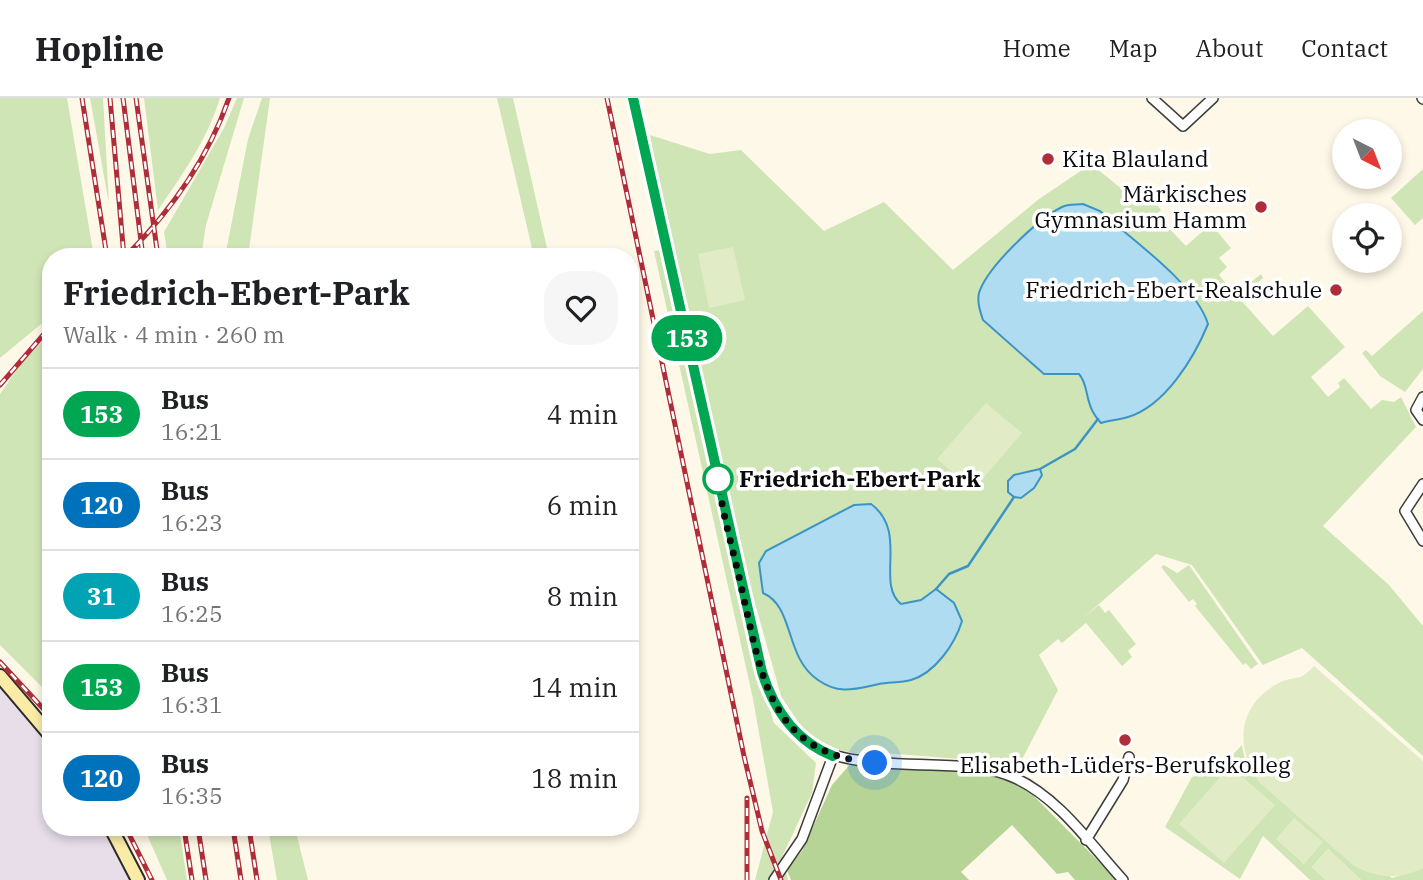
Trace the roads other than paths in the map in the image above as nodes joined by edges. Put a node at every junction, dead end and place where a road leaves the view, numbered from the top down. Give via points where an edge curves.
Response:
1 (633, 98) edge
2 (1152, 98) edge
3 (1213, 98) edge
4 (1423, 397) edge
5 (1423, 420) edge
6 (1423, 484) edge
7 (1423, 541) edge
8 (0, 676) edge
9 (42, 725) edge
10 (833, 756) junction
11 (1129, 757) dead end
12 (115, 836) edge
13 (1086, 840) junction
14 (138, 880) edge
15 (774, 880) edge
16 (1123, 880) edge

1 - 10 street via 762,672 789,725 818,750
2 - 3 street via 1184,126
4 - 5 street via 1416,410
6 - 7 street via 1405,511
8 - 9 street
10 - 13 street via 875,763 973,766 1003,773 1041,794
10 - 15 street via 802,839
11 - 13 street via 1123,780
12 - 14 street
13 - 16 street

